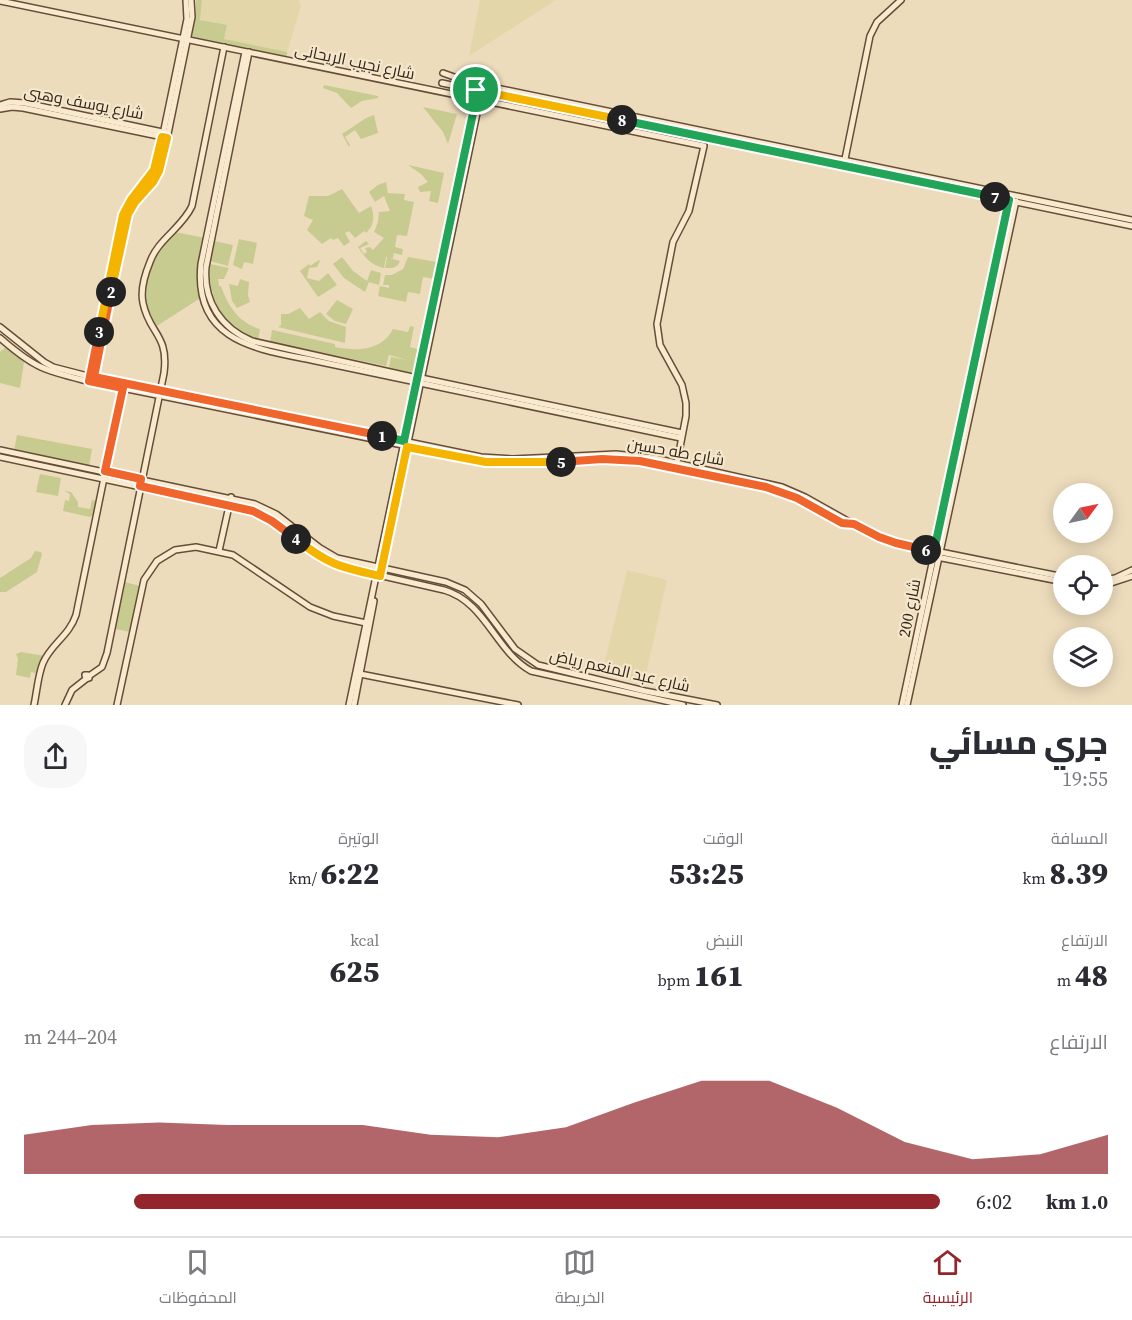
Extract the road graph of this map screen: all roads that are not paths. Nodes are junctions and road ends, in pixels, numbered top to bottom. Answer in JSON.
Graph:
{"nodes":[{"id":1,"x":186,"y":0,"type":"edge"},
{"id":2,"x":191,"y":0,"type":"edge"},
{"id":3,"x":901,"y":0,"type":"edge"},
{"id":4,"x":0,"y":1,"type":"edge"},
{"id":5,"x":185,"y":38,"type":"junction"},
{"id":6,"x":224,"y":47,"type":"junction"},
{"id":7,"x":247,"y":52,"type":"junction"},
{"id":8,"x":443,"y":73,"type":"dead end"},
{"id":9,"x":442,"y":83,"type":"dead end"},
{"id":10,"x":476,"y":87,"type":"junction"},
{"id":11,"x":484,"y":88,"type":"junction"},
{"id":12,"x":478,"y":100,"type":"junction"},
{"id":13,"x":0,"y":105,"type":"edge"},
{"id":14,"x":0,"y":109,"type":"edge"},
{"id":15,"x":165,"y":135,"type":"junction"},
{"id":16,"x":845,"y":159,"type":"junction"},
{"id":17,"x":1009,"y":200,"type":"junction"},
{"id":18,"x":1016,"y":201,"type":"junction"},
{"id":19,"x":1132,"y":220,"type":"edge"},
{"id":20,"x":1132,"y":226,"type":"edge"},
{"id":21,"x":0,"y":327,"type":"edge"},
{"id":22,"x":9,"y":334,"type":"junction"},
{"id":23,"x":2,"y":340,"type":"edge"},
{"id":24,"x":91,"y":379,"type":"junction"},
{"id":25,"x":419,"y":380,"type":"junction"},
{"id":26,"x":123,"y":386,"type":"junction"},
{"id":27,"x":160,"y":393,"type":"junction"},
{"id":28,"x":682,"y":435,"type":"junction"},
{"id":29,"x":406,"y":444,"type":"junction"},
{"id":30,"x":0,"y":450,"type":"edge"},
{"id":31,"x":0,"y":457,"type":"edge"},
{"id":32,"x":32,"y":460,"type":"junction"},
{"id":33,"x":676,"y":466,"type":"junction"},
{"id":34,"x":105,"y":471,"type":"junction"},
{"id":35,"x":104,"y":479,"type":"junction"},
{"id":36,"x":141,"y":479,"type":"junction"},
{"id":37,"x":140,"y":486,"type":"junction"},
{"id":38,"x":231,"y":497,"type":"junction"},
{"id":39,"x":229,"y":505,"type":"junction"},
{"id":40,"x":854,"y":524,"type":"junction"},
{"id":41,"x":219,"y":551,"type":"junction"},
{"id":42,"x":936,"y":554,"type":"junction"},
{"id":43,"x":380,"y":568,"type":"junction"},
{"id":44,"x":1132,"y":570,"type":"edge"},
{"id":45,"x":378,"y":575,"type":"junction"},
{"id":46,"x":1053,"y":576,"type":"edge"},
{"id":47,"x":1132,"y":576,"type":"edge"},
{"id":48,"x":1113,"y":578,"type":"edge"},
{"id":49,"x":1113,"y":582,"type":"edge"},
{"id":50,"x":366,"y":623,"type":"junction"},
{"id":51,"x":360,"y":674,"type":"junction"},
{"id":52,"x":644,"y":694,"type":"junction"},
{"id":53,"x":34,"y":705,"type":"edge"},
{"id":54,"x":65,"y":705,"type":"edge"},
{"id":55,"x":117,"y":705,"type":"edge"},
{"id":56,"x":352,"y":705,"type":"edge"},
{"id":57,"x":518,"y":705,"type":"edge"},
{"id":58,"x":683,"y":705,"type":"edge"},
{"id":59,"x":717,"y":705,"type":"edge"},
{"id":60,"x":905,"y":705,"type":"edge"}],
"edges":[{"from":1,"to":5,"type":"street","name":"شارع يوسف وهبى"},
{"from":2,"to":5,"type":"street","name":"شارع يوسف وهبى"},
{"from":3,"to":16,"type":"street"},
{"from":4,"to":5,"type":"street","name":"شارع نجيب الريحانى"},
{"from":5,"to":6,"type":"street","name":"شارع نجيب الريحانى"},
{"from":5,"to":15,"type":"street","name":"شارع يوسف وهبى"},
{"from":6,"to":7,"type":"street","name":"شارع نجيب الريحانى"},
{"from":6,"to":27,"type":"street"},
{"from":7,"to":12,"type":"street","name":"شارع نجيب الريحانى"},
{"from":7,"to":25,"type":"street"},
{"from":8,"to":10,"type":"street"},
{"from":9,"to":10,"type":"street"},
{"from":10,"to":11,"type":"street"},
{"from":10,"to":12,"type":"street"},
{"from":11,"to":12,"type":"street"},
{"from":11,"to":16,"type":"street"},
{"from":11,"to":17,"type":"street"},
{"from":12,"to":25,"type":"street"},
{"from":12,"to":28,"type":"street","name":"شارع نجيب الريحانى"},
{"from":13,"to":15,"type":"street","name":"شارع يوسف وهبى"},
{"from":14,"to":15,"type":"street","name":"شارع يوسف وهبى"},
{"from":15,"to":24,"type":"street","name":"شارع يوسف وهبى"},
{"from":16,"to":19,"type":"street"},
{"from":17,"to":18,"type":"street"},
{"from":17,"to":42,"type":"street","name":"شارع 200"},
{"from":18,"to":20,"type":"street"},
{"from":18,"to":42,"type":"street","name":"شارع 200"},
{"from":21,"to":22,"type":"street","name":"شارع طه حسين"},
{"from":22,"to":23,"type":"street"},
{"from":22,"to":24,"type":"street","name":"شارع طه حسين"},
{"from":23,"to":24,"type":"street","name":"شارع طه حسين"},
{"from":24,"to":26,"type":"street","name":"شارع طه حسين"},
{"from":25,"to":28,"type":"street"},
{"from":25,"to":29,"type":"street"},
{"from":26,"to":27,"type":"street","name":"شارع طه حسين"},
{"from":26,"to":34,"type":"street"},
{"from":27,"to":29,"type":"street","name":"شارع طه حسين"},
{"from":27,"to":36,"type":"street"},
{"from":28,"to":33,"type":"street"},
{"from":29,"to":33,"type":"street","name":"شارع طه حسين"},
{"from":29,"to":43,"type":"street"},
{"from":30,"to":32,"type":"street","name":"شارع عبد المنعم رياض"},
{"from":31,"to":32,"type":"street","name":"شارع عبد المنعم رياض"},
{"from":32,"to":34,"type":"street","name":"شارع عبد المنعم رياض"},
{"from":32,"to":35,"type":"street","name":"شارع عبد المنعم رياض"},
{"from":33,"to":40,"type":"street","name":"شارع طه حسين"},
{"from":33,"to":40,"type":"street","name":"شارع طه حسين"},
{"from":34,"to":35,"type":"street"},
{"from":34,"to":36,"type":"street","name":"شارع عبد المنعم رياض"},
{"from":35,"to":37,"type":"street","name":"شارع عبد المنعم رياض"},
{"from":35,"to":53,"type":"street"},
{"from":36,"to":37,"type":"street"},
{"from":36,"to":38,"type":"street","name":"شارع عبد المنعم رياض"},
{"from":37,"to":39,"type":"street","name":"شارع عبد المنعم رياض"},
{"from":37,"to":54,"type":"street"},
{"from":38,"to":39,"type":"street"},
{"from":38,"to":43,"type":"street","name":"شارع عبد المنعم رياض"},
{"from":39,"to":41,"type":"street"},
{"from":39,"to":45,"type":"street","name":"شارع عبد المنعم رياض"},
{"from":40,"to":42,"type":"street","name":"شارع طه حسين"},
{"from":41,"to":50,"type":"street"},
{"from":41,"to":55,"type":"street"},
{"from":42,"to":46,"type":"street","name":"شارع طه حسين"},
{"from":42,"to":60,"type":"street","name":"شارع 200"},
{"from":43,"to":45,"type":"street"},
{"from":43,"to":52,"type":"street","name":"شارع عبد المنعم رياض"},
{"from":44,"to":48,"type":"street"},
{"from":45,"to":50,"type":"street"},
{"from":45,"to":51,"type":"street"},
{"from":45,"to":52,"type":"street","name":"شارع عبد المنعم رياض"},
{"from":47,"to":49,"type":"street"},
{"from":50,"to":56,"type":"street"},
{"from":51,"to":56,"type":"street"},
{"from":51,"to":57,"type":"street"},
{"from":52,"to":58,"type":"street","name":"شارع عبد المنعم رياض"},
{"from":52,"to":59,"type":"street","name":"شارع عبد المنعم رياض"}]}
